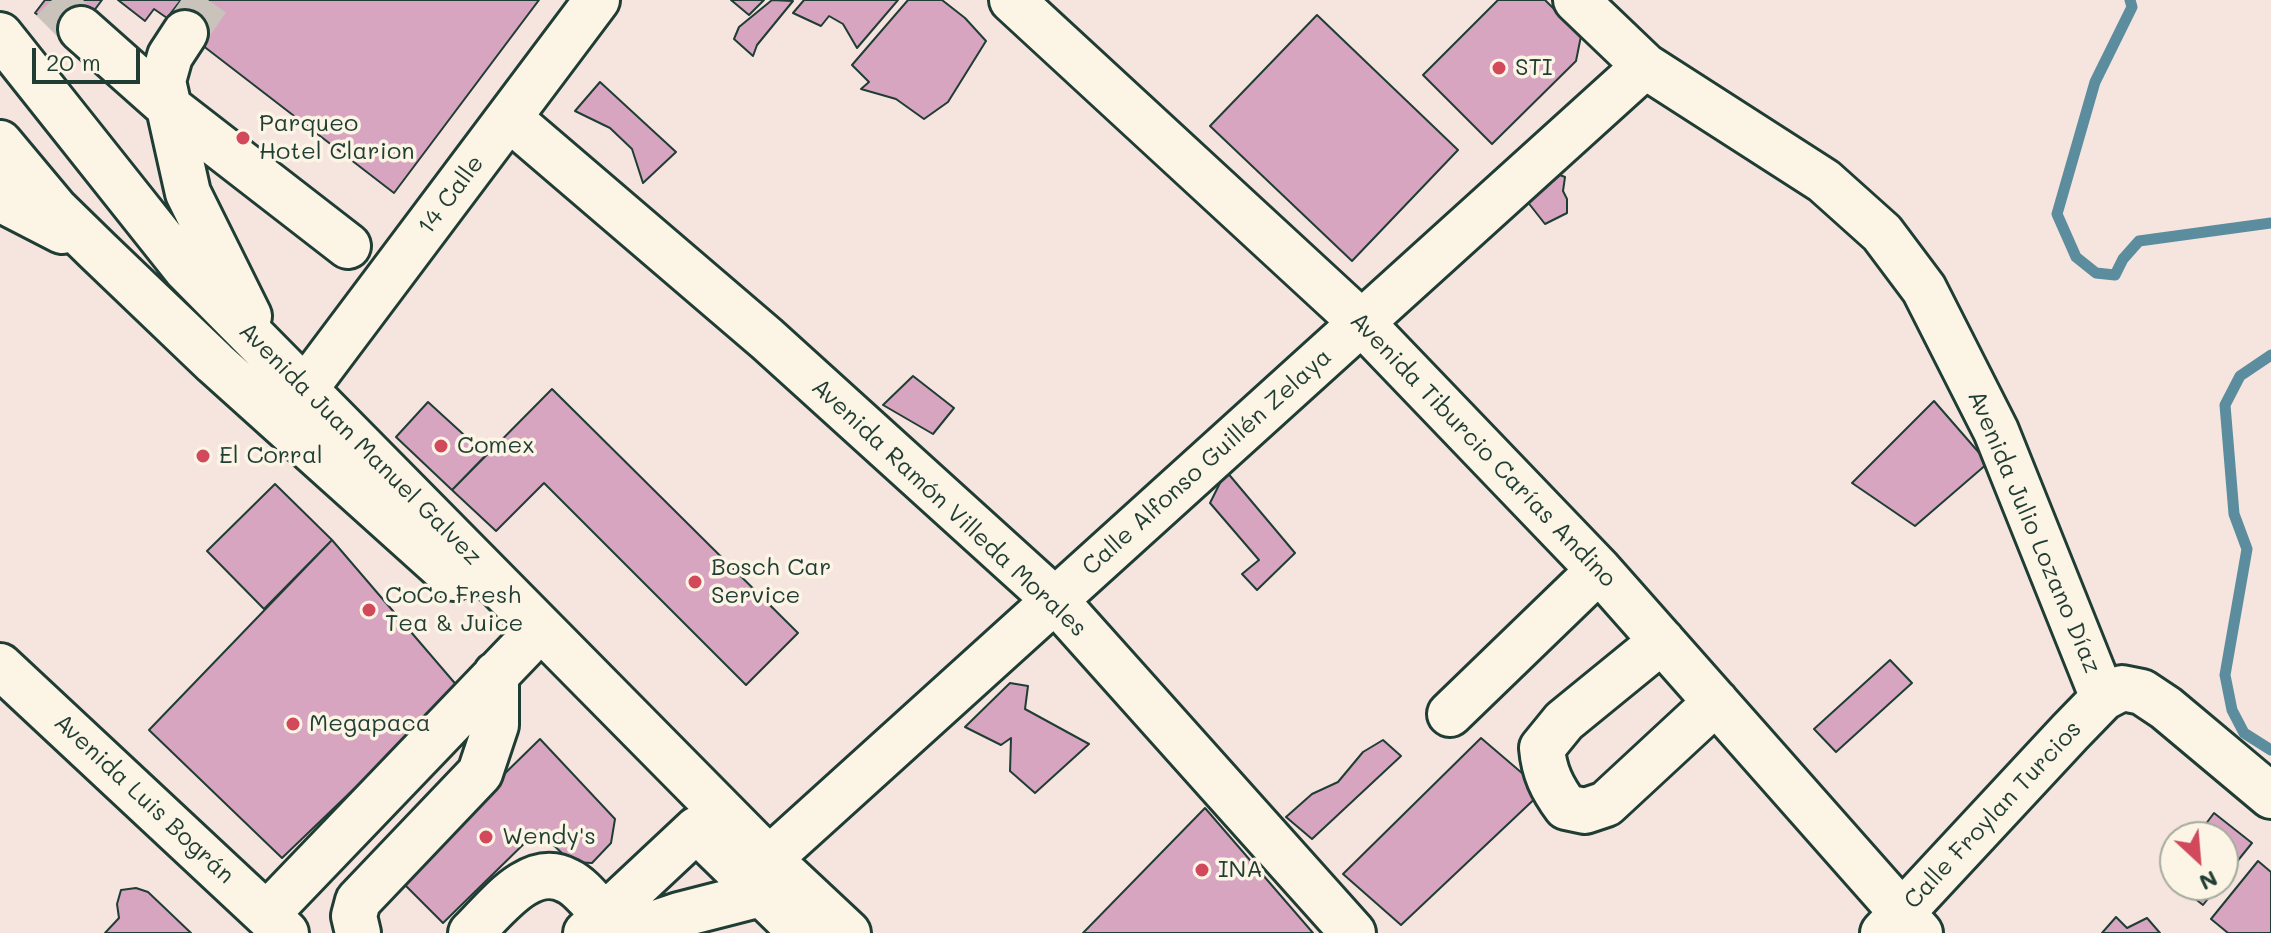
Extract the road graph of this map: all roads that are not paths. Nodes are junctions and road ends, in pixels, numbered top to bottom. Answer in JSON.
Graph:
{"nodes":[{"id":1,"x":597,"y":0,"type":"edge"},
{"id":2,"x":1012,"y":0,"type":"edge"},
{"id":3,"x":1576,"y":0,"type":"edge"},
{"id":4,"x":81,"y":29,"type":"tunnel mouth"},
{"id":5,"x":185,"y":33,"type":"tunnel mouth"},
{"id":6,"x":0,"y":35,"type":"edge"},
{"id":7,"x":1645,"y":66,"type":"junction"},
{"id":8,"x":0,"y":84,"type":"edge"},
{"id":9,"x":170,"y":108,"type":"junction"},
{"id":10,"x":509,"y":118,"type":"junction"},
{"id":11,"x":0,"y":143,"type":"edge"},
{"id":12,"x":0,"y":199,"type":"edge"},
{"id":13,"x":348,"y":246,"type":"dead end"},
{"id":14,"x":98,"y":251,"type":"junction"},
{"id":15,"x":156,"y":274,"type":"junction"},
{"id":16,"x":1361,"y":322,"type":"junction"},
{"id":17,"x":257,"y":341,"type":"junction"},
{"id":18,"x":215,"y":363,"type":"junction"},
{"id":19,"x":305,"y":389,"type":"junction"},
{"id":20,"x":1599,"y":570,"type":"junction"},
{"id":21,"x":1055,"y":600,"type":"junction"},
{"id":22,"x":1662,"y":641,"type":"junction"},
{"id":23,"x":510,"y":660,"type":"junction"},
{"id":24,"x":0,"y":666,"type":"edge"},
{"id":25,"x":2103,"y":698,"type":"junction"},
{"id":26,"x":1716,"y":702,"type":"junction"},
{"id":27,"x":1450,"y":714,"type":"dead end"},
{"id":28,"x":2271,"y":796,"type":"edge"},
{"id":29,"x":697,"y":829,"type":"junction"},
{"id":30,"x":765,"y":877,"type":"junction"},
{"id":31,"x":277,"y":924,"type":"edge"},
{"id":32,"x":1902,"y":926,"type":"edge"},
{"id":33,"x":605,"y":927,"type":"edge"},
{"id":34,"x":358,"y":933,"type":"edge"},
{"id":35,"x":471,"y":933,"type":"edge"},
{"id":36,"x":802,"y":933,"type":"edge"},
{"id":37,"x":848,"y":933,"type":"edge"},
{"id":38,"x":1353,"y":933,"type":"edge"}],
"edges":[{"from":1,"to":10,"type":"street","name":"14 Calle"},
{"from":2,"to":16,"type":"street","name":"Avenida Tiburcio Carías Andino"},
{"from":3,"to":7,"type":"street","name":"Avenida Julio Lozano Díaz"},
{"from":4,"to":9,"type":"street"},
{"from":5,"to":9,"type":"street"},
{"from":6,"to":17,"type":"street","name":"Avenida Juan Manuel Galvez"},
{"from":7,"to":16,"type":"street","name":"Calle Alfonso Guillén Zelaya"},
{"from":7,"to":25,"type":"street","name":"Avenida Julio Lozano Díaz"},
{"from":8,"to":15,"type":"street"},
{"from":9,"to":13,"type":"street"},
{"from":9,"to":17,"type":"street"},
{"from":10,"to":19,"type":"street","name":"14 Calle"},
{"from":10,"to":21,"type":"street","name":"Avenida Ramón Villeda Morales"},
{"from":11,"to":14,"type":"street","name":"Avenida Juan Manuel Galvez"},
{"from":12,"to":14,"type":"street"},
{"from":14,"to":18,"type":"street","name":"Avenida Juan Manuel Galvez"},
{"from":15,"to":17,"type":"street"},
{"from":15,"to":18,"type":"street"},
{"from":16,"to":20,"type":"street","name":"Avenida Tiburcio Carías Andino"},
{"from":16,"to":21,"type":"street","name":"Calle Alfonso Guillén Zelaya"},
{"from":17,"to":19,"type":"street","name":"Avenida Juan Manuel Galvez"},
{"from":18,"to":23,"type":"street","name":"Avenida Juan Manuel Galvez"},
{"from":19,"to":30,"type":"street","name":"Avenida Juan Manuel Galvez"},
{"from":20,"to":22,"type":"street","name":"Avenida Tiburcio Carías Andino"},
{"from":20,"to":27,"type":"street"},
{"from":21,"to":30,"type":"street","name":"Calle Alfonso Guillén Zelaya"},
{"from":21,"to":38,"type":"street","name":"Avenida Ramón Villeda Morales"},
{"from":22,"to":26,"type":"street","name":"Avenida Tiburcio Carías Andino"},
{"from":22,"to":26,"type":"street"},
{"from":23,"to":29,"type":"street","name":"Avenida Juan Manuel Galvez"},
{"from":23,"to":31,"type":"street"},
{"from":23,"to":34,"type":"street"},
{"from":24,"to":31,"type":"street","name":"Avenida Luis Bográn"},
{"from":25,"to":28,"type":"street","name":"Avenida Julio Lozano Díaz"},
{"from":25,"to":32,"type":"street","name":"Calle Froylan Turcios"},
{"from":26,"to":32,"type":"street","name":"Avenida Tiburcio Carías Andino"},
{"from":29,"to":30,"type":"street","name":"Avenida Juan Manuel Galvez"},
{"from":29,"to":33,"type":"street"},
{"from":30,"to":33,"type":"street","name":"Calle Alfonso Guillén Zelaya"},
{"from":30,"to":36,"type":"street","name":"Avenida Juan Manuel Galvez"},
{"from":30,"to":37,"type":"street","name":"Avenida Juan Manuel Galvez"},
{"from":33,"to":35,"type":"street"}]}
